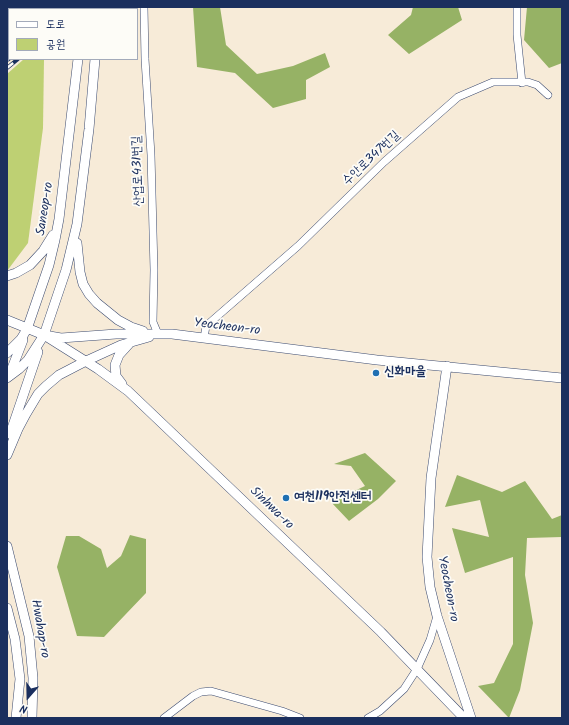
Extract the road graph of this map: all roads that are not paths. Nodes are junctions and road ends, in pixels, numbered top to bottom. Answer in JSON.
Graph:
{"nodes":[{"id":1,"x":144,"y":7,"type":"edge"},
{"id":2,"x":517,"y":7,"type":"edge"},
{"id":3,"x":78,"y":60,"type":"edge"},
{"id":4,"x":95,"y":60,"type":"edge"},
{"id":5,"x":101,"y":60,"type":"edge"},
{"id":6,"x":522,"y":83,"type":"junction"},
{"id":7,"x":548,"y":96,"type":"dead end"},
{"id":8,"x":89,"y":129,"type":"junction"},
{"id":9,"x":59,"y":219,"type":"junction"},
{"id":10,"x":77,"y":224,"type":"junction"},
{"id":11,"x":7,"y":276,"type":"edge"},
{"id":12,"x":7,"y":320,"type":"edge"},
{"id":13,"x":27,"y":329,"type":"junction"},
{"id":14,"x":158,"y":334,"type":"junction"},
{"id":15,"x":172,"y":334,"type":"junction"},
{"id":16,"x":44,"y":335,"type":"junction"},
{"id":17,"x":204,"y":338,"type":"junction"},
{"id":18,"x":136,"y":340,"type":"junction"},
{"id":19,"x":7,"y":353,"type":"edge"},
{"id":20,"x":86,"y":361,"type":"junction"},
{"id":21,"x":447,"y":366,"type":"junction"},
{"id":22,"x":562,"y":378,"type":"edge"},
{"id":23,"x":8,"y":379,"type":"edge"},
{"id":24,"x":128,"y":391,"type":"junction"},
{"id":25,"x":7,"y":446,"type":"edge"},
{"id":26,"x":7,"y":455,"type":"edge"},
{"id":27,"x":7,"y":546,"type":"edge"},
{"id":28,"x":7,"y":608,"type":"edge"},
{"id":29,"x":437,"y":616,"type":"junction"},
{"id":30,"x":417,"y":669,"type":"junction"},
{"id":31,"x":16,"y":718,"type":"edge"},
{"id":32,"x":32,"y":718,"type":"edge"},
{"id":33,"x":164,"y":718,"type":"edge"},
{"id":34,"x":300,"y":718,"type":"edge"},
{"id":35,"x":368,"y":718,"type":"edge"},
{"id":36,"x":464,"y":718,"type":"edge"},
{"id":37,"x":471,"y":718,"type":"edge"}],
"edges":[{"from":1,"to":14,"type":"street","name":"산업로431번길"},
{"from":2,"to":6,"type":"street"},
{"from":3,"to":9,"type":"main road","name":"Saneop-ro"},
{"from":4,"to":8,"type":"main road"},
{"from":5,"to":8,"type":"main road"},
{"from":6,"to":7,"type":"street","name":"수안로347번길"},
{"from":6,"to":17,"type":"street","name":"수안로347번길"},
{"from":8,"to":10,"type":"main road"},
{"from":9,"to":11,"type":"main road"},
{"from":9,"to":13,"type":"main road","name":"Saneop-ro"},
{"from":10,"to":14,"type":"main road"},
{"from":10,"to":16,"type":"main road"},
{"from":12,"to":13,"type":"main road","name":"Yeocheon-ro"},
{"from":13,"to":16,"type":"main road","name":"Yeocheon-ro"},
{"from":13,"to":19,"type":"main road","name":"Saneop-ro"},
{"from":13,"to":23,"type":"main road"},
{"from":14,"to":15,"type":"main road","name":"Yeocheon-ro"},
{"from":14,"to":16,"type":"main road","name":"Yeocheon-ro"},
{"from":15,"to":17,"type":"main road","name":"Yeocheon-ro"},
{"from":15,"to":18,"type":"main road"},
{"from":16,"to":20,"type":"main road","name":"Sinhwa-ro"},
{"from":16,"to":23,"type":"main road"},
{"from":16,"to":25,"type":"main road"},
{"from":17,"to":21,"type":"main road","name":"Yeocheon-ro"},
{"from":18,"to":20,"type":"main road"},
{"from":18,"to":24,"type":"main road"},
{"from":20,"to":24,"type":"main road","name":"Sinhwa-ro"},
{"from":20,"to":26,"type":"main road"},
{"from":21,"to":22,"type":"main road","name":"Yeocheon-ro"},
{"from":21,"to":29,"type":"main road","name":"Yeocheon-ro"},
{"from":24,"to":30,"type":"main road","name":"Sinhwa-ro"},
{"from":27,"to":32,"type":"main road","name":"Hwahap-ro"},
{"from":28,"to":31,"type":"main road","name":"Hwahap-ro"},
{"from":29,"to":30,"type":"street"},
{"from":29,"to":37,"type":"main road","name":"Yeocheon-ro"},
{"from":30,"to":35,"type":"street"},
{"from":30,"to":36,"type":"main road","name":"Sinhwa-ro"},
{"from":33,"to":34,"type":"street"}]}
